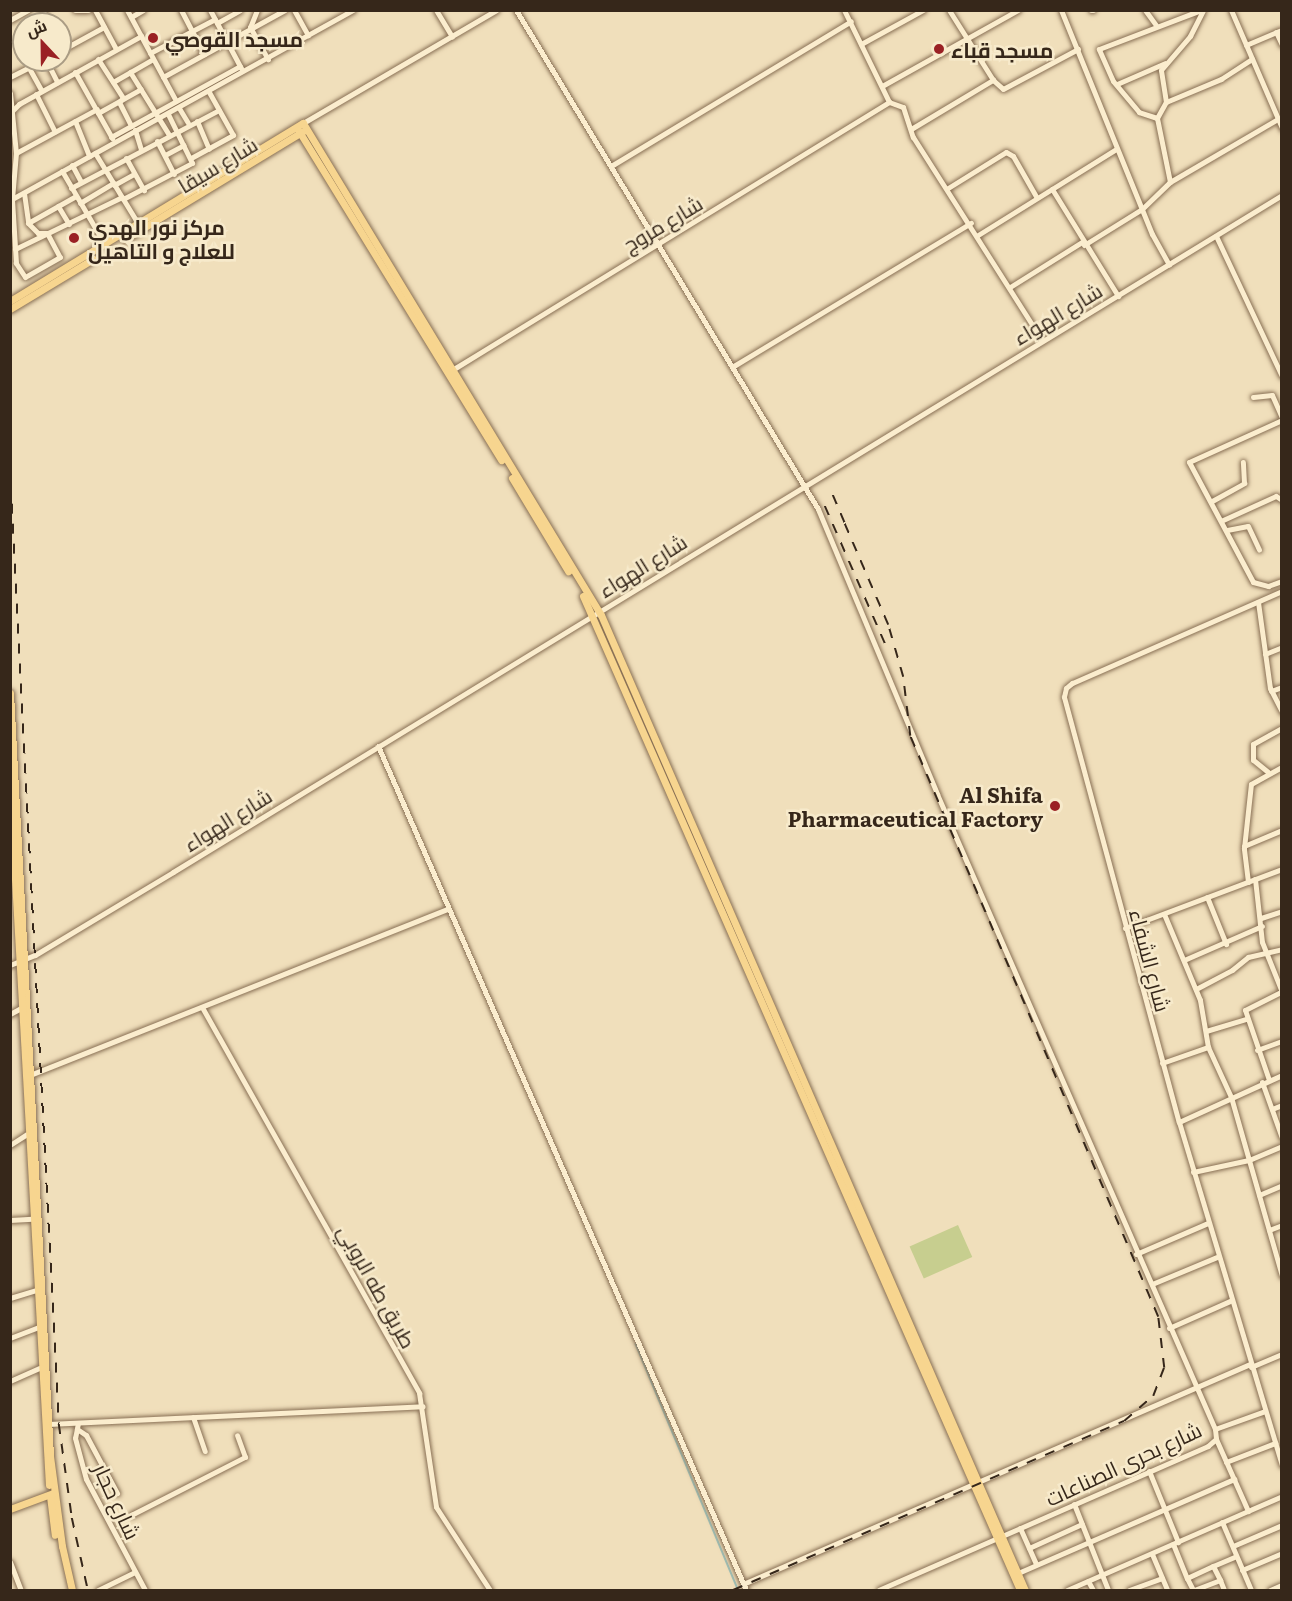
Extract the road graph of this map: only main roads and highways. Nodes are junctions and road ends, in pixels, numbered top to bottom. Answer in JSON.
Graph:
{"nodes":[{"id":1,"x":302,"y":128,"type":"junction"},
{"id":2,"x":10,"y":301,"type":"edge"},
{"id":3,"x":10,"y":309,"type":"edge"},
{"id":4,"x":510,"y":471,"type":"junction"},
{"id":5,"x":10,"y":693,"type":"edge"},
{"id":6,"x":12,"y":764,"type":"edge"},
{"id":7,"x":10,"y":790,"type":"edge"},
{"id":8,"x":11,"y":819,"type":"edge"},
{"id":9,"x":15,"y":885,"type":"edge"},
{"id":10,"x":21,"y":960,"type":"junction"},
{"id":11,"x":32,"y":1171,"type":"junction"},
{"id":12,"x":51,"y":1491,"type":"junction"},
{"id":13,"x":10,"y":1507,"type":"edge"},
{"id":14,"x":999,"y":1538,"type":"junction"},
{"id":15,"x":71,"y":1590,"type":"edge"},
{"id":16,"x":1020,"y":1590,"type":"edge"},
{"id":17,"x":1025,"y":1590,"type":"edge"}],
"edges":[{"from":1,"to":2,"type":"main road","name":"شارع سيقا"},
{"from":1,"to":3,"type":"main road","name":"شارع سيقا"},
{"from":1,"to":4,"type":"main road"},
{"from":1,"to":4,"type":"main road"},
{"from":4,"to":14,"type":"main road"},
{"from":5,"to":6,"type":"main road"},
{"from":6,"to":9,"type":"main road"},
{"from":7,"to":8,"type":"main road"},
{"from":8,"to":9,"type":"main road"},
{"from":9,"to":10,"type":"main road"},
{"from":10,"to":11,"type":"main road"},
{"from":10,"to":11,"type":"main road"},
{"from":11,"to":12,"type":"main road"},
{"from":11,"to":12,"type":"main road"},
{"from":12,"to":13,"type":"main road"},
{"from":12,"to":15,"type":"main road"},
{"from":14,"to":16,"type":"main road"},
{"from":14,"to":17,"type":"main road"}]}
